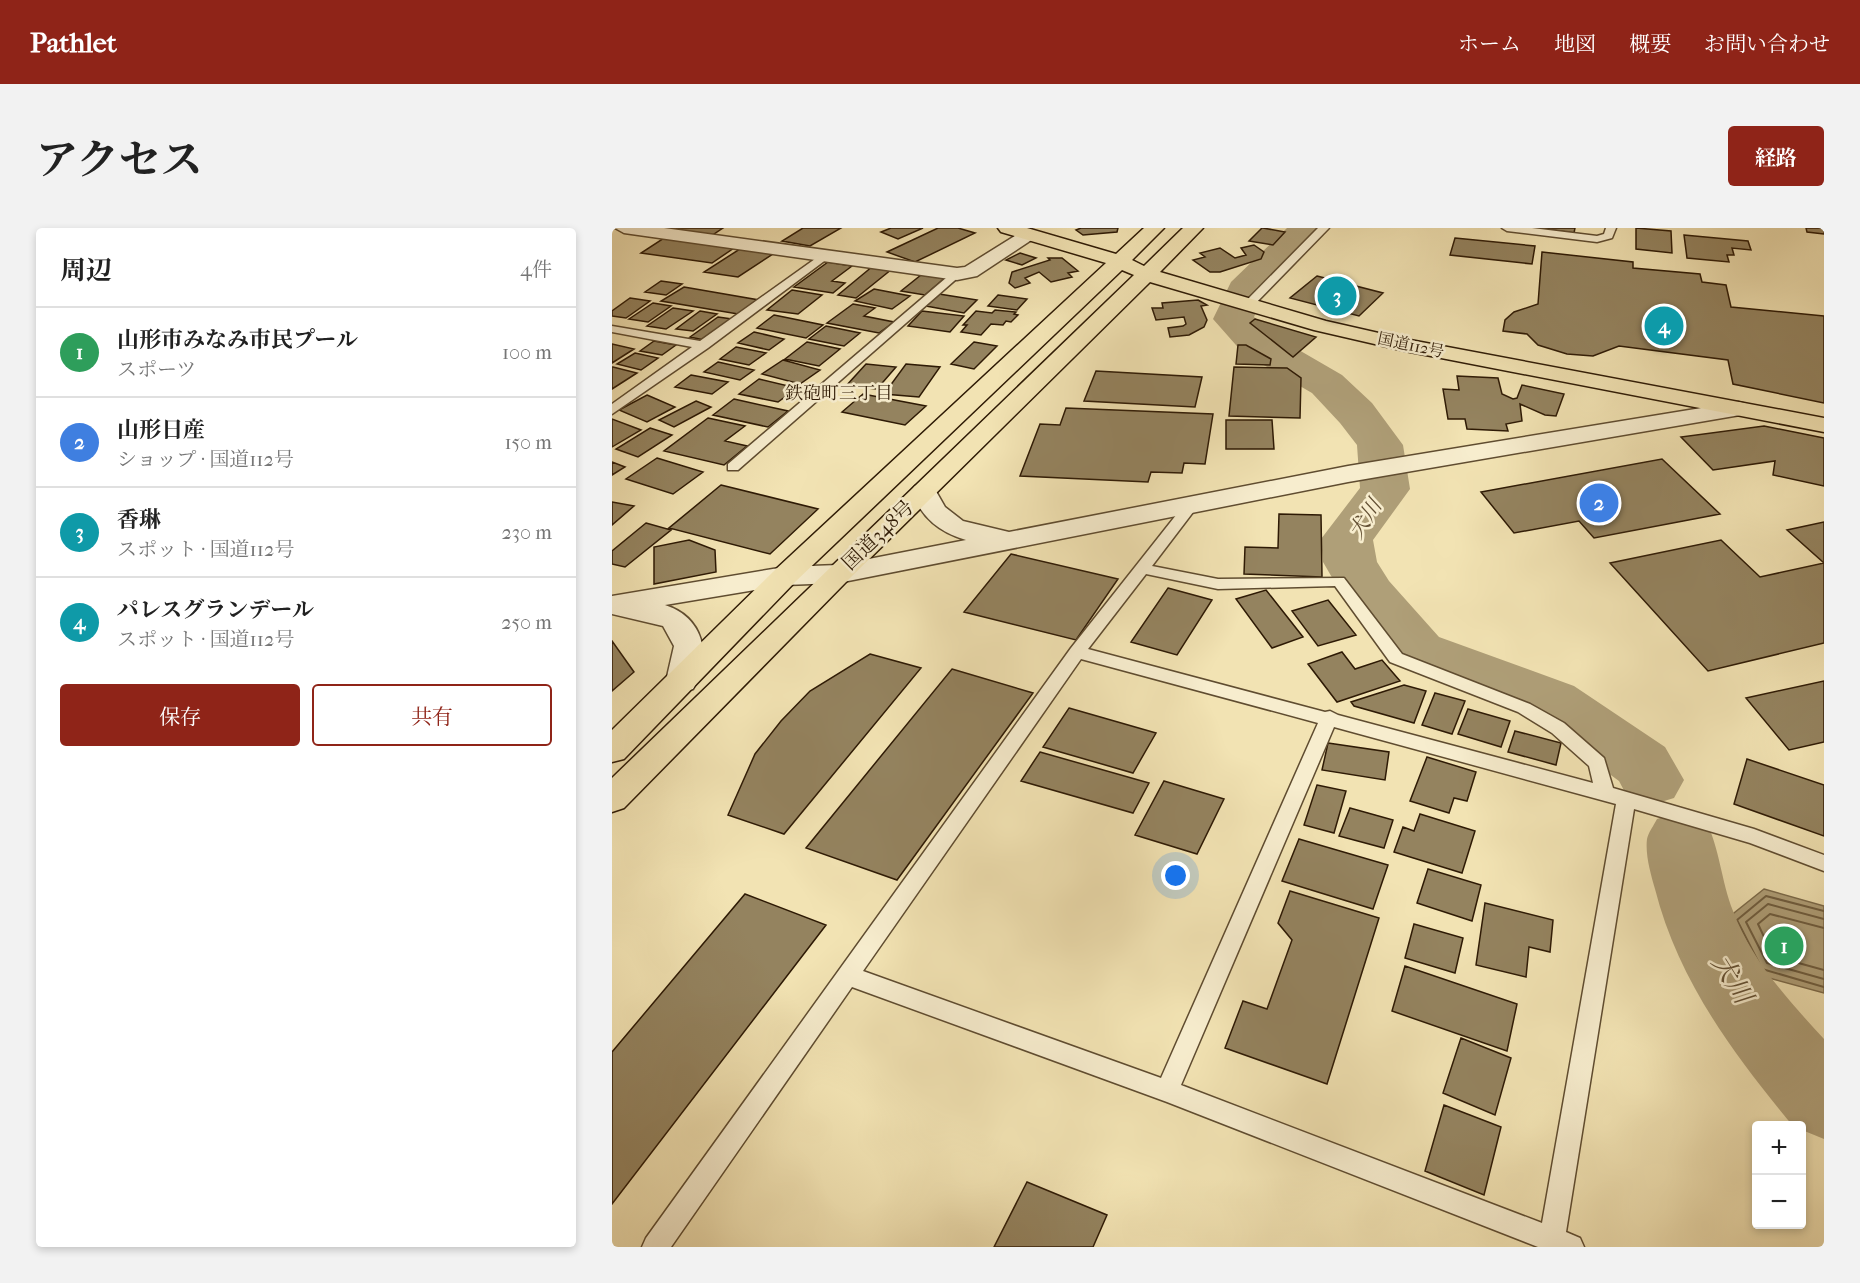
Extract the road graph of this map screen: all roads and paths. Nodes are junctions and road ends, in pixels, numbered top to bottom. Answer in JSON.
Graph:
{"nodes":[{"id":1,"x":624,"y":228,"type":"edge"},
{"id":2,"x":1007,"y":228,"type":"edge"},
{"id":3,"x":1155,"y":228,"type":"edge"},
{"id":4,"x":1194,"y":228,"type":"edge"},
{"id":5,"x":1324,"y":228,"type":"edge"},
{"id":6,"x":1507,"y":228,"type":"edge"},
{"id":7,"x":1611,"y":228,"type":"edge"},
{"id":8,"x":648,"y":229,"type":"edge"},
{"id":9,"x":1030,"y":235,"type":"junction"},
{"id":10,"x":826,"y":256,"type":"junction"},
{"id":11,"x":1120,"y":261,"type":"junction"},
{"id":12,"x":957,"y":274,"type":"junction"},
{"id":13,"x":1148,"y":275,"type":"junction"},
{"id":14,"x":1248,"y":305,"type":"junction"},
{"id":15,"x":612,"y":329,"type":"edge"},
{"id":16,"x":704,"y":345,"type":"junction"},
{"id":17,"x":1738,"y":409,"type":"junction"},
{"id":18,"x":612,"y":410,"type":"edge"},
{"id":19,"x":1824,"y":425,"type":"edge"},
{"id":20,"x":733,"y":467,"type":"dead end"},
{"id":21,"x":924,"y":491,"type":"junction"},
{"id":22,"x":1193,"y":503,"type":"junction"},
{"id":23,"x":1018,"y":540,"type":"junction"},
{"id":24,"x":1140,"y":568,"type":"junction"},
{"id":25,"x":838,"y":574,"type":"junction"},
{"id":26,"x":784,"y":576,"type":"junction"},
{"id":27,"x":612,"y":607,"type":"edge"},
{"id":28,"x":1077,"y":652,"type":"junction"},
{"id":29,"x":682,"y":681,"type":"junction"},
{"id":30,"x":1330,"y":717,"type":"junction"},
{"id":31,"x":612,"y":750,"type":"edge"},
{"id":32,"x":1616,"y":796,"type":"junction"},
{"id":33,"x":612,"y":799,"type":"edge"},
{"id":34,"x":1824,"y":863,"type":"edge"},
{"id":35,"x":846,"y":975,"type":"junction"},
{"id":36,"x":1167,"y":1091,"type":"junction"},
{"id":37,"x":1558,"y":1245,"type":"edge"},
{"id":38,"x":655,"y":1247,"type":"edge"}],
"edges":[{"from":1,"to":8,"type":"street"},
{"from":2,"to":9,"type":"highway","name":"国道112号"},
{"from":3,"to":11,"type":"highway","name":"国道348号"},
{"from":4,"to":13,"type":"highway","name":"国道348号"},
{"from":5,"to":14,"type":"lane"},
{"from":6,"to":7,"type":"lane"},
{"from":8,"to":10,"type":"street"},
{"from":9,"to":11,"type":"highway","name":"国道112号"},
{"from":9,"to":12,"type":"street"},
{"from":10,"to":12,"type":"street"},
{"from":10,"to":16,"type":"lane"},
{"from":11,"to":13,"type":"highway","name":"国道112号"},
{"from":11,"to":26,"type":"highway","name":"国道348号"},
{"from":12,"to":20,"type":"lane"},
{"from":13,"to":14,"type":"highway","name":"国道112号"},
{"from":13,"to":21,"type":"highway","name":"国道348号"},
{"from":14,"to":17,"type":"highway","name":"国道112号"},
{"from":15,"to":16,"type":"lane"},
{"from":16,"to":18,"type":"lane"},
{"from":17,"to":19,"type":"highway","name":"国道112号"},
{"from":17,"to":22,"type":"street"},
{"from":21,"to":23,"type":"street"},
{"from":21,"to":25,"type":"highway","name":"国道348号"},
{"from":22,"to":23,"type":"street"},
{"from":22,"to":24,"type":"lane"},
{"from":23,"to":25,"type":"street"},
{"from":24,"to":28,"type":"lane"},
{"from":24,"to":32,"type":"lane"},
{"from":25,"to":26,"type":"street"},
{"from":25,"to":33,"type":"highway","name":"国道348号"},
{"from":26,"to":27,"type":"street"},
{"from":26,"to":29,"type":"highway","name":"国道348号"},
{"from":27,"to":29,"type":"street"},
{"from":28,"to":30,"type":"lane"},
{"from":28,"to":35,"type":"lane"},
{"from":29,"to":31,"type":"highway","name":"国道348号"},
{"from":30,"to":32,"type":"lane"},
{"from":30,"to":36,"type":"lane"},
{"from":32,"to":34,"type":"lane"},
{"from":32,"to":37,"type":"lane"},
{"from":35,"to":36,"type":"lane"},
{"from":35,"to":38,"type":"lane"},
{"from":36,"to":37,"type":"lane"}]}
